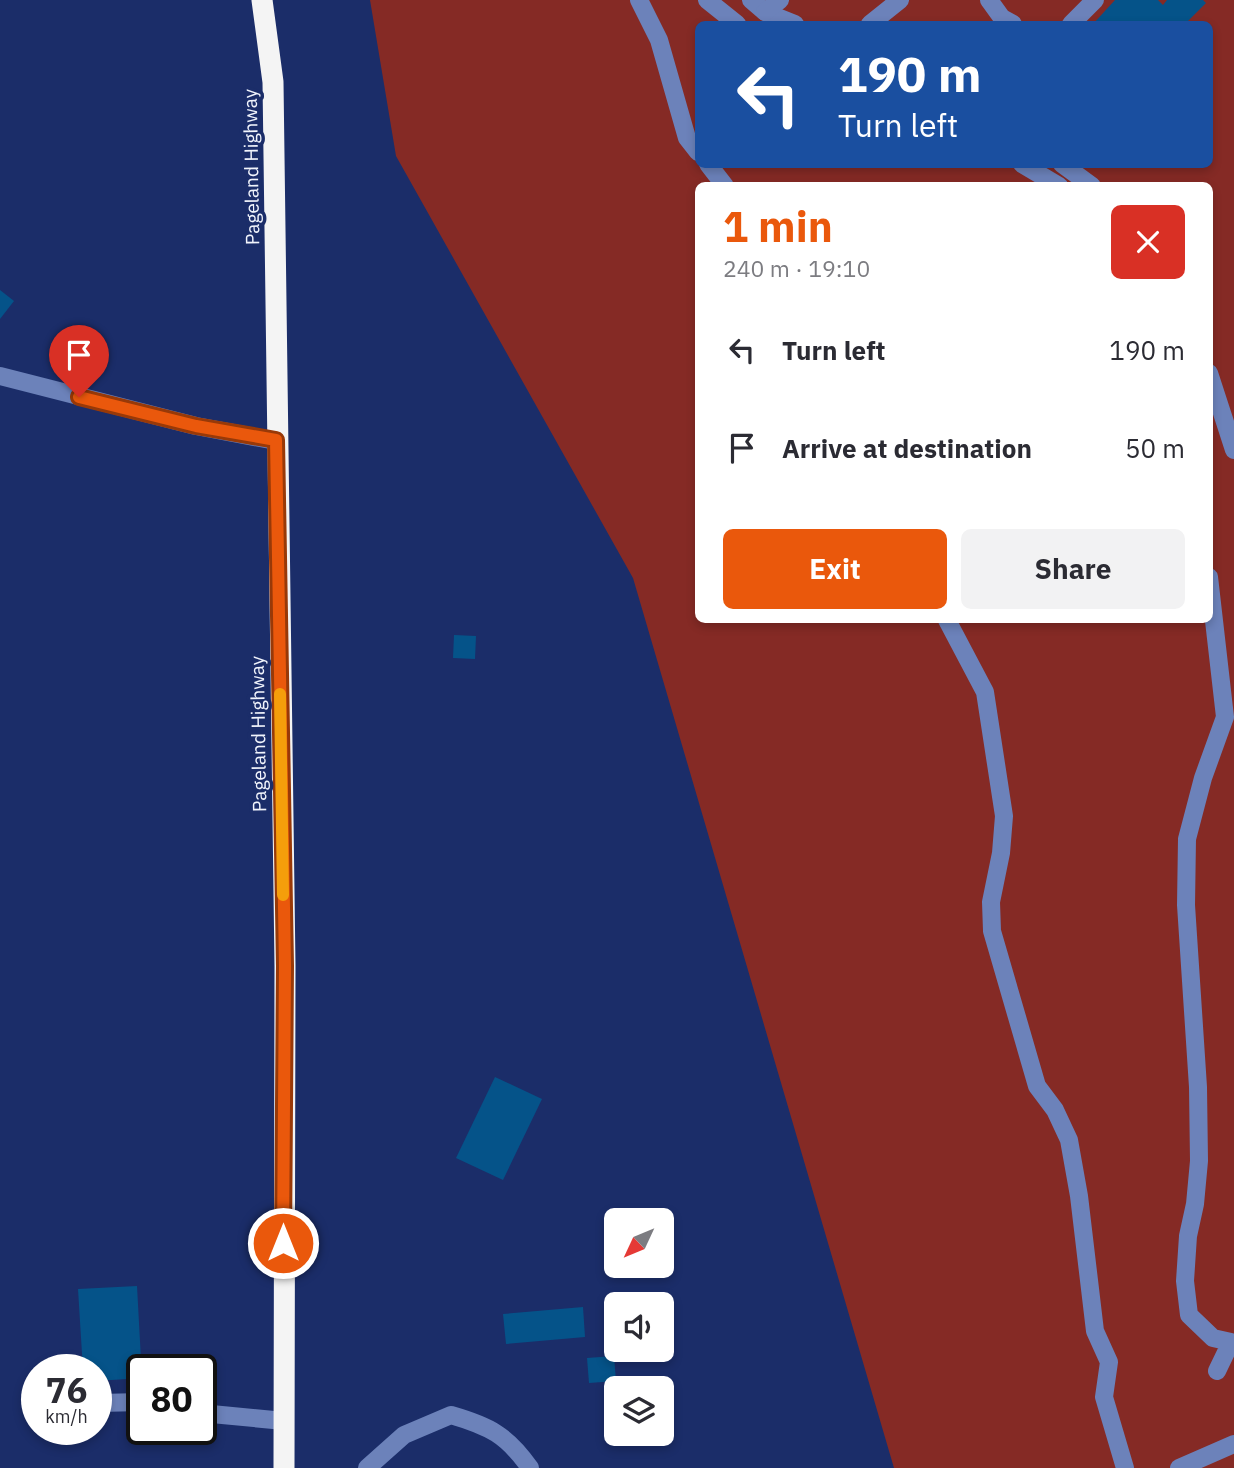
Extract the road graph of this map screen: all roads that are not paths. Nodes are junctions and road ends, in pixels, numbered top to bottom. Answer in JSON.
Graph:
{"nodes":[{"id":1,"x":262,"y":0,"type":"edge"},
{"id":2,"x":639,"y":0,"type":"edge"},
{"id":3,"x":707,"y":0,"type":"edge"},
{"id":4,"x":751,"y":0,"type":"edge"},
{"id":5,"x":780,"y":0,"type":"edge"},
{"id":6,"x":900,"y":0,"type":"edge"},
{"id":7,"x":989,"y":0,"type":"edge"},
{"id":8,"x":1095,"y":0,"type":"edge"},
{"id":9,"x":765,"y":12,"type":"junction"},
{"id":10,"x":733,"y":21,"type":"edge"},
{"id":11,"x":787,"y":21,"type":"edge"},
{"id":12,"x":874,"y":21,"type":"edge"},
{"id":13,"x":1008,"y":21,"type":"edge"},
{"id":14,"x":1074,"y":21,"type":"edge"},
{"id":15,"x":695,"y":148,"type":"edge"},
{"id":16,"x":711,"y":168,"type":"edge"},
{"id":17,"x":1029,"y":168,"type":"edge"},
{"id":18,"x":1067,"y":168,"type":"edge"},
{"id":19,"x":722,"y":182,"type":"edge"},
{"id":20,"x":1052,"y":182,"type":"edge"},
{"id":21,"x":1087,"y":182,"type":"edge"},
{"id":22,"x":0,"y":376,"type":"edge"},
{"id":23,"x":1213,"y":385,"type":"edge"},
{"id":24,"x":276,"y":440,"type":"junction"},
{"id":25,"x":1234,"y":450,"type":"edge"},
{"id":26,"x":1213,"y":612,"type":"edge"},
{"id":27,"x":949,"y":623,"type":"edge"},
{"id":28,"x":1232,"y":1342,"type":"edge"},
{"id":29,"x":1217,"y":1371,"type":"dead end"},
{"id":30,"x":217,"y":1415,"type":"edge"},
{"id":31,"x":284,"y":1421,"type":"junction"},
{"id":32,"x":1234,"y":1444,"type":"edge"},
{"id":33,"x":285,"y":1468,"type":"edge"},
{"id":34,"x":367,"y":1468,"type":"edge"},
{"id":35,"x":530,"y":1468,"type":"edge"},
{"id":36,"x":1125,"y":1468,"type":"edge"},
{"id":37,"x":1179,"y":1468,"type":"edge"}],
"edges":[{"from":1,"to":24,"type":"highway","name":"Pageland Highway"},
{"from":2,"to":15,"type":"lane"},
{"from":3,"to":10,"type":"lane"},
{"from":4,"to":9,"type":"lane"},
{"from":5,"to":9,"type":"lane"},
{"from":6,"to":12,"type":"lane"},
{"from":7,"to":13,"type":"lane"},
{"from":8,"to":14,"type":"lane"},
{"from":9,"to":11,"type":"lane"},
{"from":16,"to":19,"type":"lane"},
{"from":17,"to":20,"type":"lane"},
{"from":18,"to":21,"type":"lane"},
{"from":22,"to":24,"type":"lane"},
{"from":23,"to":25,"type":"lane"},
{"from":24,"to":31,"type":"highway","name":"Pageland Highway"},
{"from":26,"to":28,"type":"lane"},
{"from":27,"to":36,"type":"lane"},
{"from":28,"to":29,"type":"lane"},
{"from":30,"to":31,"type":"lane"},
{"from":31,"to":33,"type":"highway","name":"Pageland Highway"},
{"from":32,"to":37,"type":"lane"},
{"from":34,"to":35,"type":"lane"}]}
